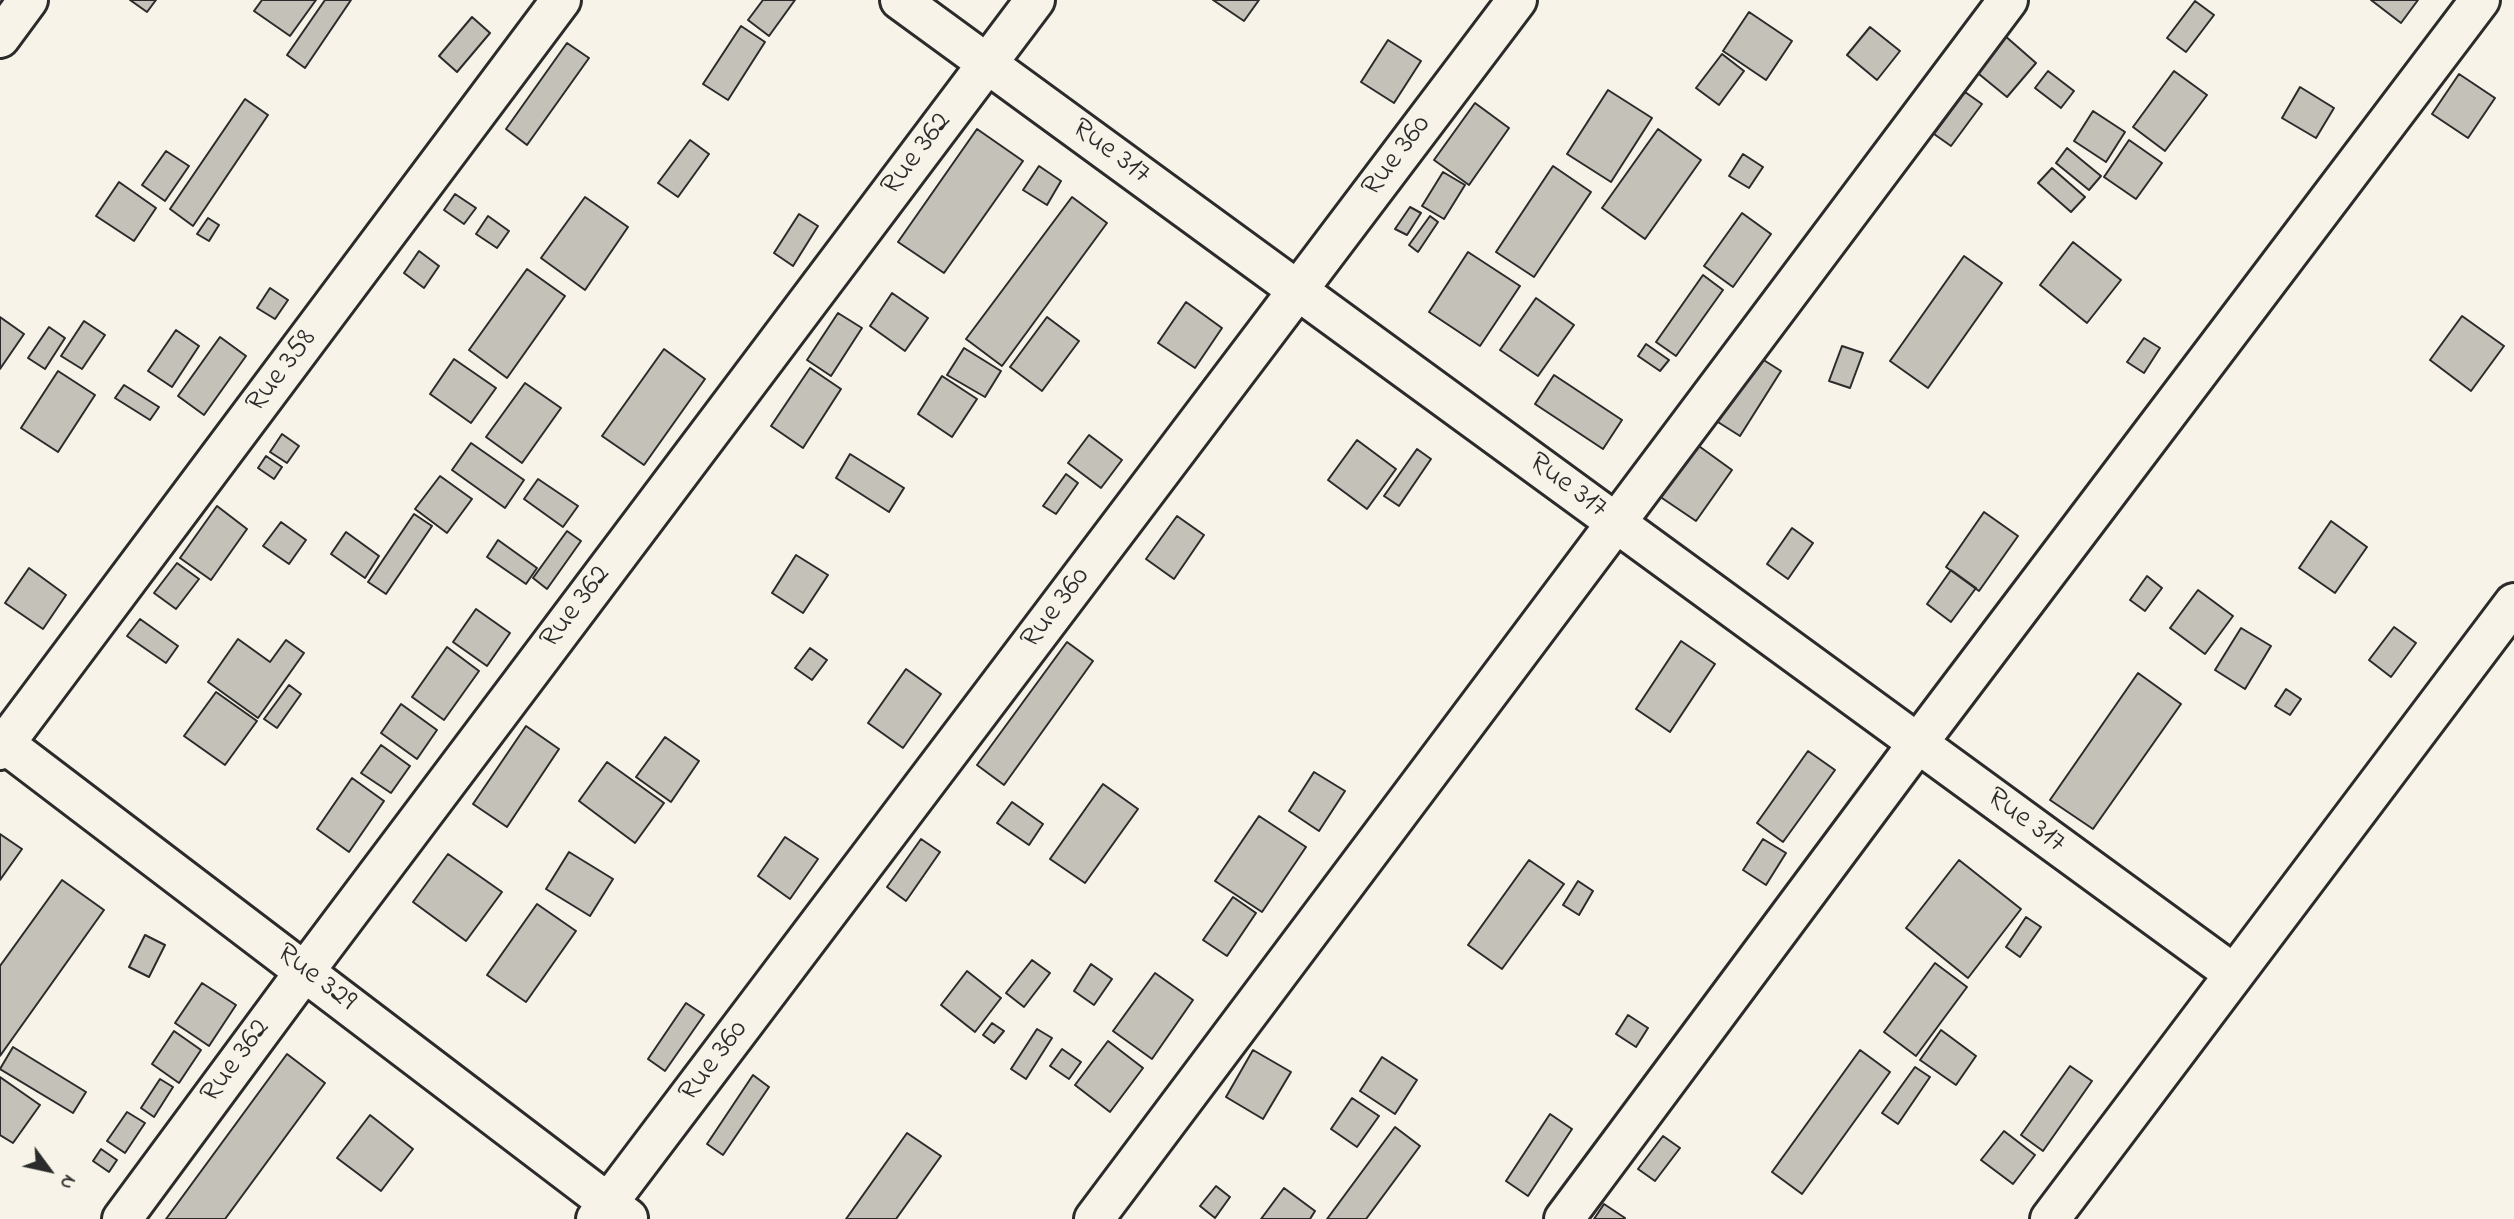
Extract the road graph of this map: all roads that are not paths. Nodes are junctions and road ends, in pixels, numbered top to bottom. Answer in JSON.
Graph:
{"nodes":[{"id":1,"x":29,"y":0,"type":"edge"},
{"id":2,"x":561,"y":0,"type":"edge"},
{"id":3,"x":900,"y":0,"type":"edge"},
{"id":4,"x":1035,"y":0,"type":"edge"},
{"id":5,"x":1517,"y":0,"type":"edge"},
{"id":6,"x":2008,"y":0,"type":"edge"},
{"id":7,"x":2480,"y":0,"type":"edge"},
{"id":8,"x":0,"y":38,"type":"edge"},
{"id":9,"x":987,"y":63,"type":"junction"},
{"id":10,"x":1298,"y":290,"type":"junction"},
{"id":11,"x":1615,"y":522,"type":"junction"},
{"id":12,"x":2514,"y":603,"type":"edge"},
{"id":13,"x":1918,"y":743,"type":"junction"},
{"id":14,"x":2,"y":744,"type":"edge"},
{"id":15,"x":305,"y":971,"type":"junction"},
{"id":16,"x":2234,"y":974,"type":"junction"},
{"id":17,"x":612,"y":1214,"type":"edge"},
{"id":18,"x":122,"y":1219,"type":"edge"},
{"id":19,"x":1094,"y":1219,"type":"edge"},
{"id":20,"x":1564,"y":1219,"type":"edge"},
{"id":21,"x":2050,"y":1219,"type":"edge"}],
"edges":[{"from":1,"to":8,"type":"street"},
{"from":2,"to":14,"type":"street","name":"Rue 358"},
{"from":3,"to":9,"type":"street","name":"Rue 317"},
{"from":4,"to":9,"type":"street","name":"Rue 362"},
{"from":5,"to":10,"type":"street","name":"Rue 360"},
{"from":6,"to":11,"type":"street"},
{"from":7,"to":13,"type":"street"},
{"from":9,"to":10,"type":"street","name":"Rue 317"},
{"from":9,"to":15,"type":"street","name":"Rue 362"},
{"from":10,"to":11,"type":"street","name":"Rue 317"},
{"from":10,"to":17,"type":"street","name":"Rue 360"},
{"from":11,"to":13,"type":"street","name":"Rue 317"},
{"from":11,"to":19,"type":"street"},
{"from":12,"to":16,"type":"street"},
{"from":13,"to":16,"type":"street","name":"Rue 317"},
{"from":13,"to":20,"type":"street"},
{"from":14,"to":15,"type":"street","name":"Rue 329"},
{"from":15,"to":17,"type":"street","name":"Rue 329"},
{"from":15,"to":18,"type":"street","name":"Rue 362"},
{"from":16,"to":21,"type":"street"}]}
